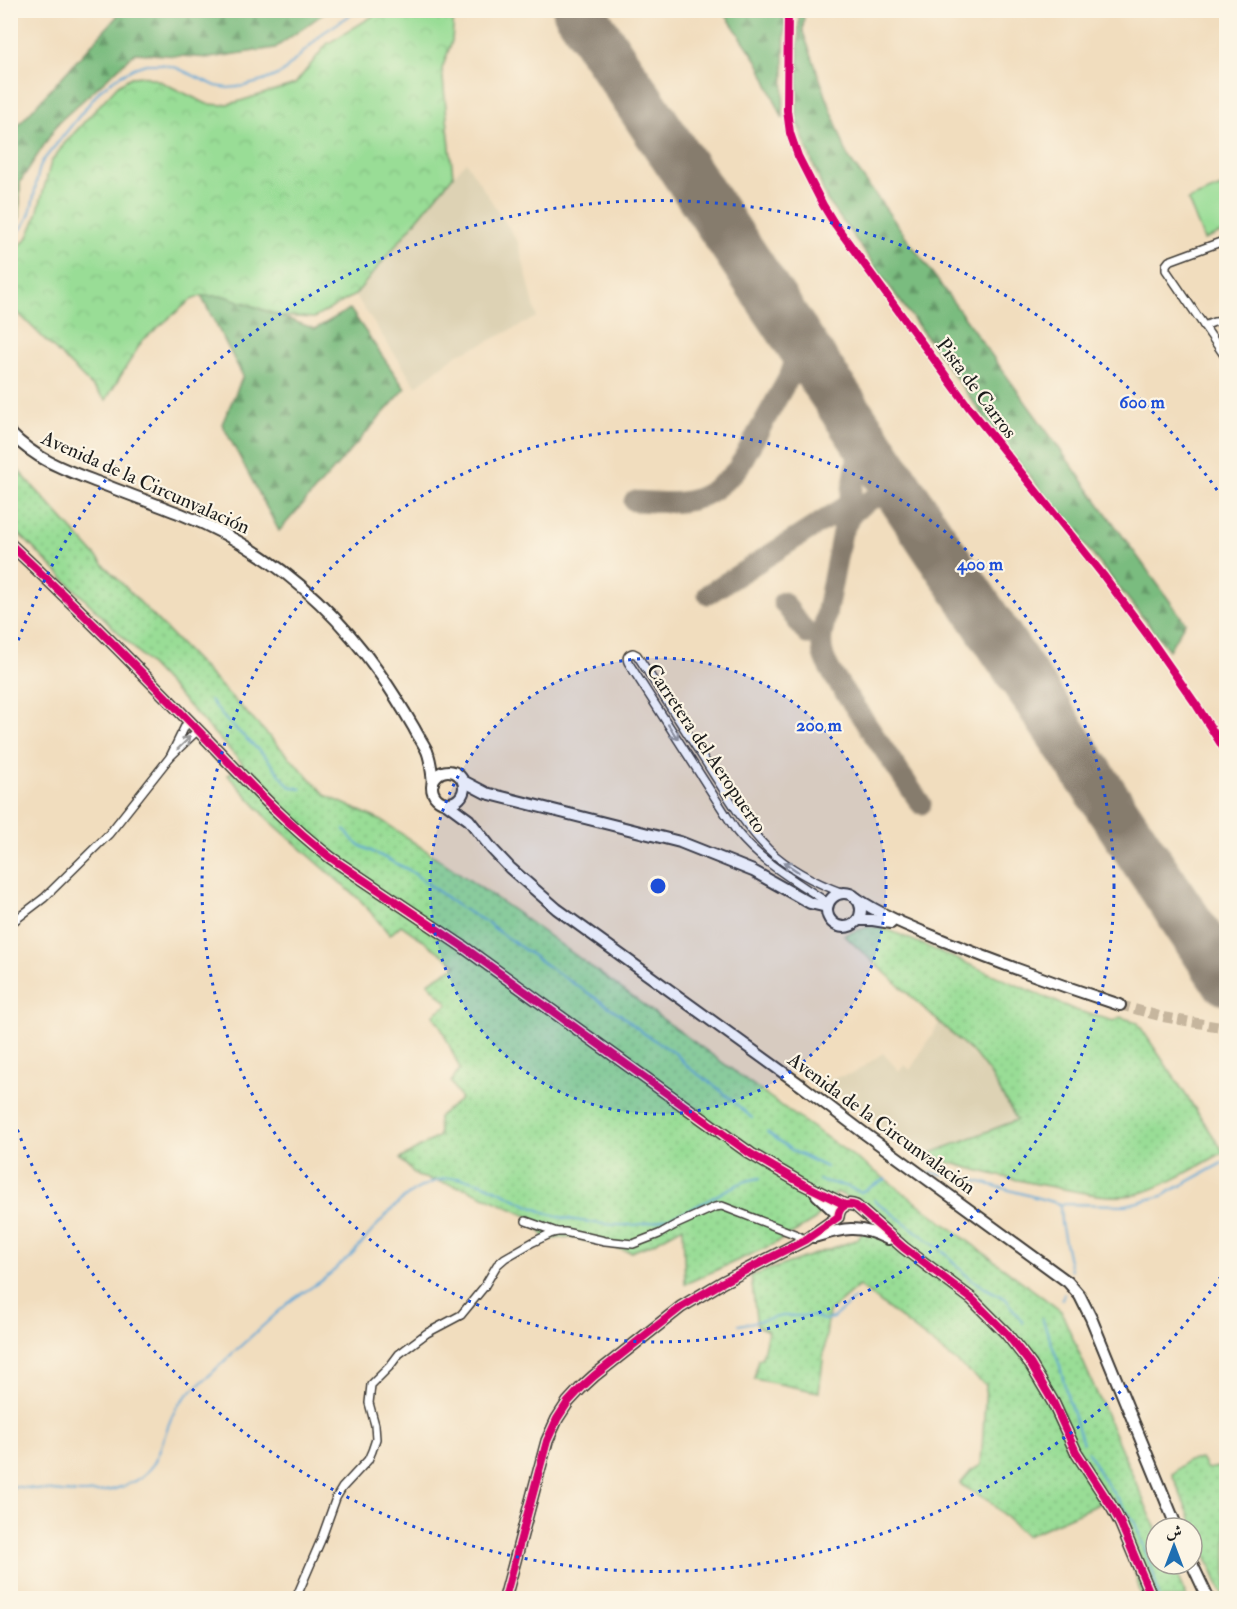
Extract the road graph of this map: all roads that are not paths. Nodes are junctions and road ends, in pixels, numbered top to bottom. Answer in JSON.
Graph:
{"nodes":[{"id":1,"x":788,"y":10,"type":"edge"},
{"id":2,"x":1227,"y":240,"type":"edge"},
{"id":3,"x":1227,"y":321,"type":"edge"},
{"id":4,"x":1204,"y":326,"type":"junction"},
{"id":5,"x":1227,"y":358,"type":"edge"},
{"id":6,"x":10,"y":433,"type":"edge"},
{"id":7,"x":10,"y":544,"type":"edge"},
{"id":8,"x":664,"y":697,"type":"junction"},
{"id":9,"x":655,"y":704,"type":"junction"},
{"id":10,"x":188,"y":720,"type":"junction"},
{"id":11,"x":198,"y":730,"type":"junction"},
{"id":12,"x":698,"y":751,"type":"junction"},
{"id":13,"x":1227,"y":752,"type":"edge"},
{"id":14,"x":428,"y":753,"type":"junction"},
{"id":15,"x":689,"y":756,"type":"junction"},
{"id":16,"x":170,"y":757,"type":"junction"},
{"id":17,"x":451,"y":771,"type":"junction"},
{"id":18,"x":463,"y":781,"type":"junction"},
{"id":19,"x":433,"y":783,"type":"junction"},
{"id":20,"x":486,"y":793,"type":"junction"},
{"id":21,"x":461,"y":796,"type":"junction"},
{"id":22,"x":731,"y":801,"type":"junction"},
{"id":23,"x":446,"y":802,"type":"junction"},
{"id":24,"x":721,"y":807,"type":"junction"},
{"id":25,"x":469,"y":820,"type":"junction"},
{"id":26,"x":843,"y":893,"type":"junction"},
{"id":27,"x":856,"y":898,"type":"junction"},
{"id":28,"x":805,"y":901,"type":"junction"},
{"id":29,"x":827,"y":905,"type":"junction"},
{"id":30,"x":858,"y":920,"type":"junction"},
{"id":31,"x":830,"y":921,"type":"junction"},
{"id":32,"x":10,"y":924,"type":"edge"},
{"id":33,"x":915,"y":928,"type":"junction"},
{"id":34,"x":1120,"y":1005,"type":"tunnel mouth"},
{"id":35,"x":861,"y":1211,"type":"junction"},
{"id":36,"x":840,"y":1212,"type":"junction"},
{"id":37,"x":526,"y":1221,"type":"dead end"},
{"id":38,"x":851,"y":1228,"type":"junction"},
{"id":39,"x":557,"y":1232,"type":"junction"},
{"id":40,"x":805,"y":1240,"type":"junction"},
{"id":41,"x":904,"y":1248,"type":"junction"},
{"id":42,"x":1173,"y":1516,"type":"edge"},
{"id":43,"x":1197,"y":1576,"type":"edge"},
{"id":44,"x":1151,"y":1595,"type":"edge"},
{"id":45,"x":296,"y":1599,"type":"edge"},
{"id":46,"x":505,"y":1599,"type":"edge"},
{"id":47,"x":1133,"y":1599,"type":"edge"},
{"id":48,"x":1208,"y":1599,"type":"edge"}],
"edges":[{"from":1,"to":13,"type":"street","name":"Pista de Carros"},
{"from":2,"to":4,"type":"street"},
{"from":3,"to":4,"type":"street"},
{"from":4,"to":5,"type":"street"},
{"from":6,"to":14,"type":"main road","name":"Avenida de la Circunvalación"},
{"from":7,"to":10,"type":"main road"},
{"from":8,"to":9,"type":"street"},
{"from":8,"to":9,"type":"street","name":"Carretera del Aeropuerto"},
{"from":8,"to":12,"type":"street","name":"Carretera del Aeropuerto"},
{"from":9,"to":15,"type":"street","name":"Carretera del Aeropuerto","one_way":true},
{"from":10,"to":11,"type":"main road"},
{"from":10,"to":16,"type":"street"},
{"from":16,"to":11,"type":"street","one_way":true},
{"from":11,"to":36,"type":"main road"},
{"from":12,"to":15,"type":"street"},
{"from":12,"to":22,"type":"street","name":"Carretera del Aeropuerto"},
{"from":14,"to":17,"type":"main road"},
{"from":14,"to":19,"type":"main road"},
{"from":15,"to":24,"type":"street","name":"Carretera del Aeropuerto"},
{"from":16,"to":32,"type":"street"},
{"from":17,"to":18,"type":"main road"},
{"from":17,"to":19,"type":"main road"},
{"from":18,"to":20,"type":"main road"},
{"from":18,"to":21,"type":"main road"},
{"from":19,"to":23,"type":"main road"},
{"from":20,"to":21,"type":"main road"},
{"from":20,"to":28,"type":"main road"},
{"from":21,"to":23,"type":"main road"},
{"from":21,"to":25,"type":"main road"},
{"from":22,"to":24,"type":"street"},
{"from":26,"to":22,"type":"street","name":"Carretera del Aeropuerto","one_way":true},
{"from":23,"to":25,"type":"main road"},
{"from":24,"to":29,"type":"street","name":"Carretera del Aeropuerto"},
{"from":25,"to":42,"type":"main road","name":"Avenida de la Circunvalación"},
{"from":26,"to":27,"type":"main road"},
{"from":26,"to":29,"type":"main road"},
{"from":27,"to":30,"type":"main road"},
{"from":27,"to":33,"type":"main road"},
{"from":28,"to":29,"type":"main road"},
{"from":28,"to":31,"type":"main road"},
{"from":29,"to":31,"type":"main road"},
{"from":30,"to":31,"type":"main road"},
{"from":30,"to":33,"type":"main road"},
{"from":33,"to":34,"type":"main road"},
{"from":35,"to":36,"type":"main road"},
{"from":35,"to":38,"type":"main road"},
{"from":35,"to":41,"type":"main road"},
{"from":36,"to":38,"type":"main road"},
{"from":36,"to":40,"type":"main road"},
{"from":37,"to":39,"type":"street"},
{"from":38,"to":40,"type":"main road"},
{"from":38,"to":41,"type":"main road"},
{"from":39,"to":40,"type":"street"},
{"from":39,"to":45,"type":"street"},
{"from":40,"to":46,"type":"main road"},
{"from":41,"to":44,"type":"main road"},
{"from":43,"to":48,"type":"main road"},
{"from":44,"to":47,"type":"street"}]}
